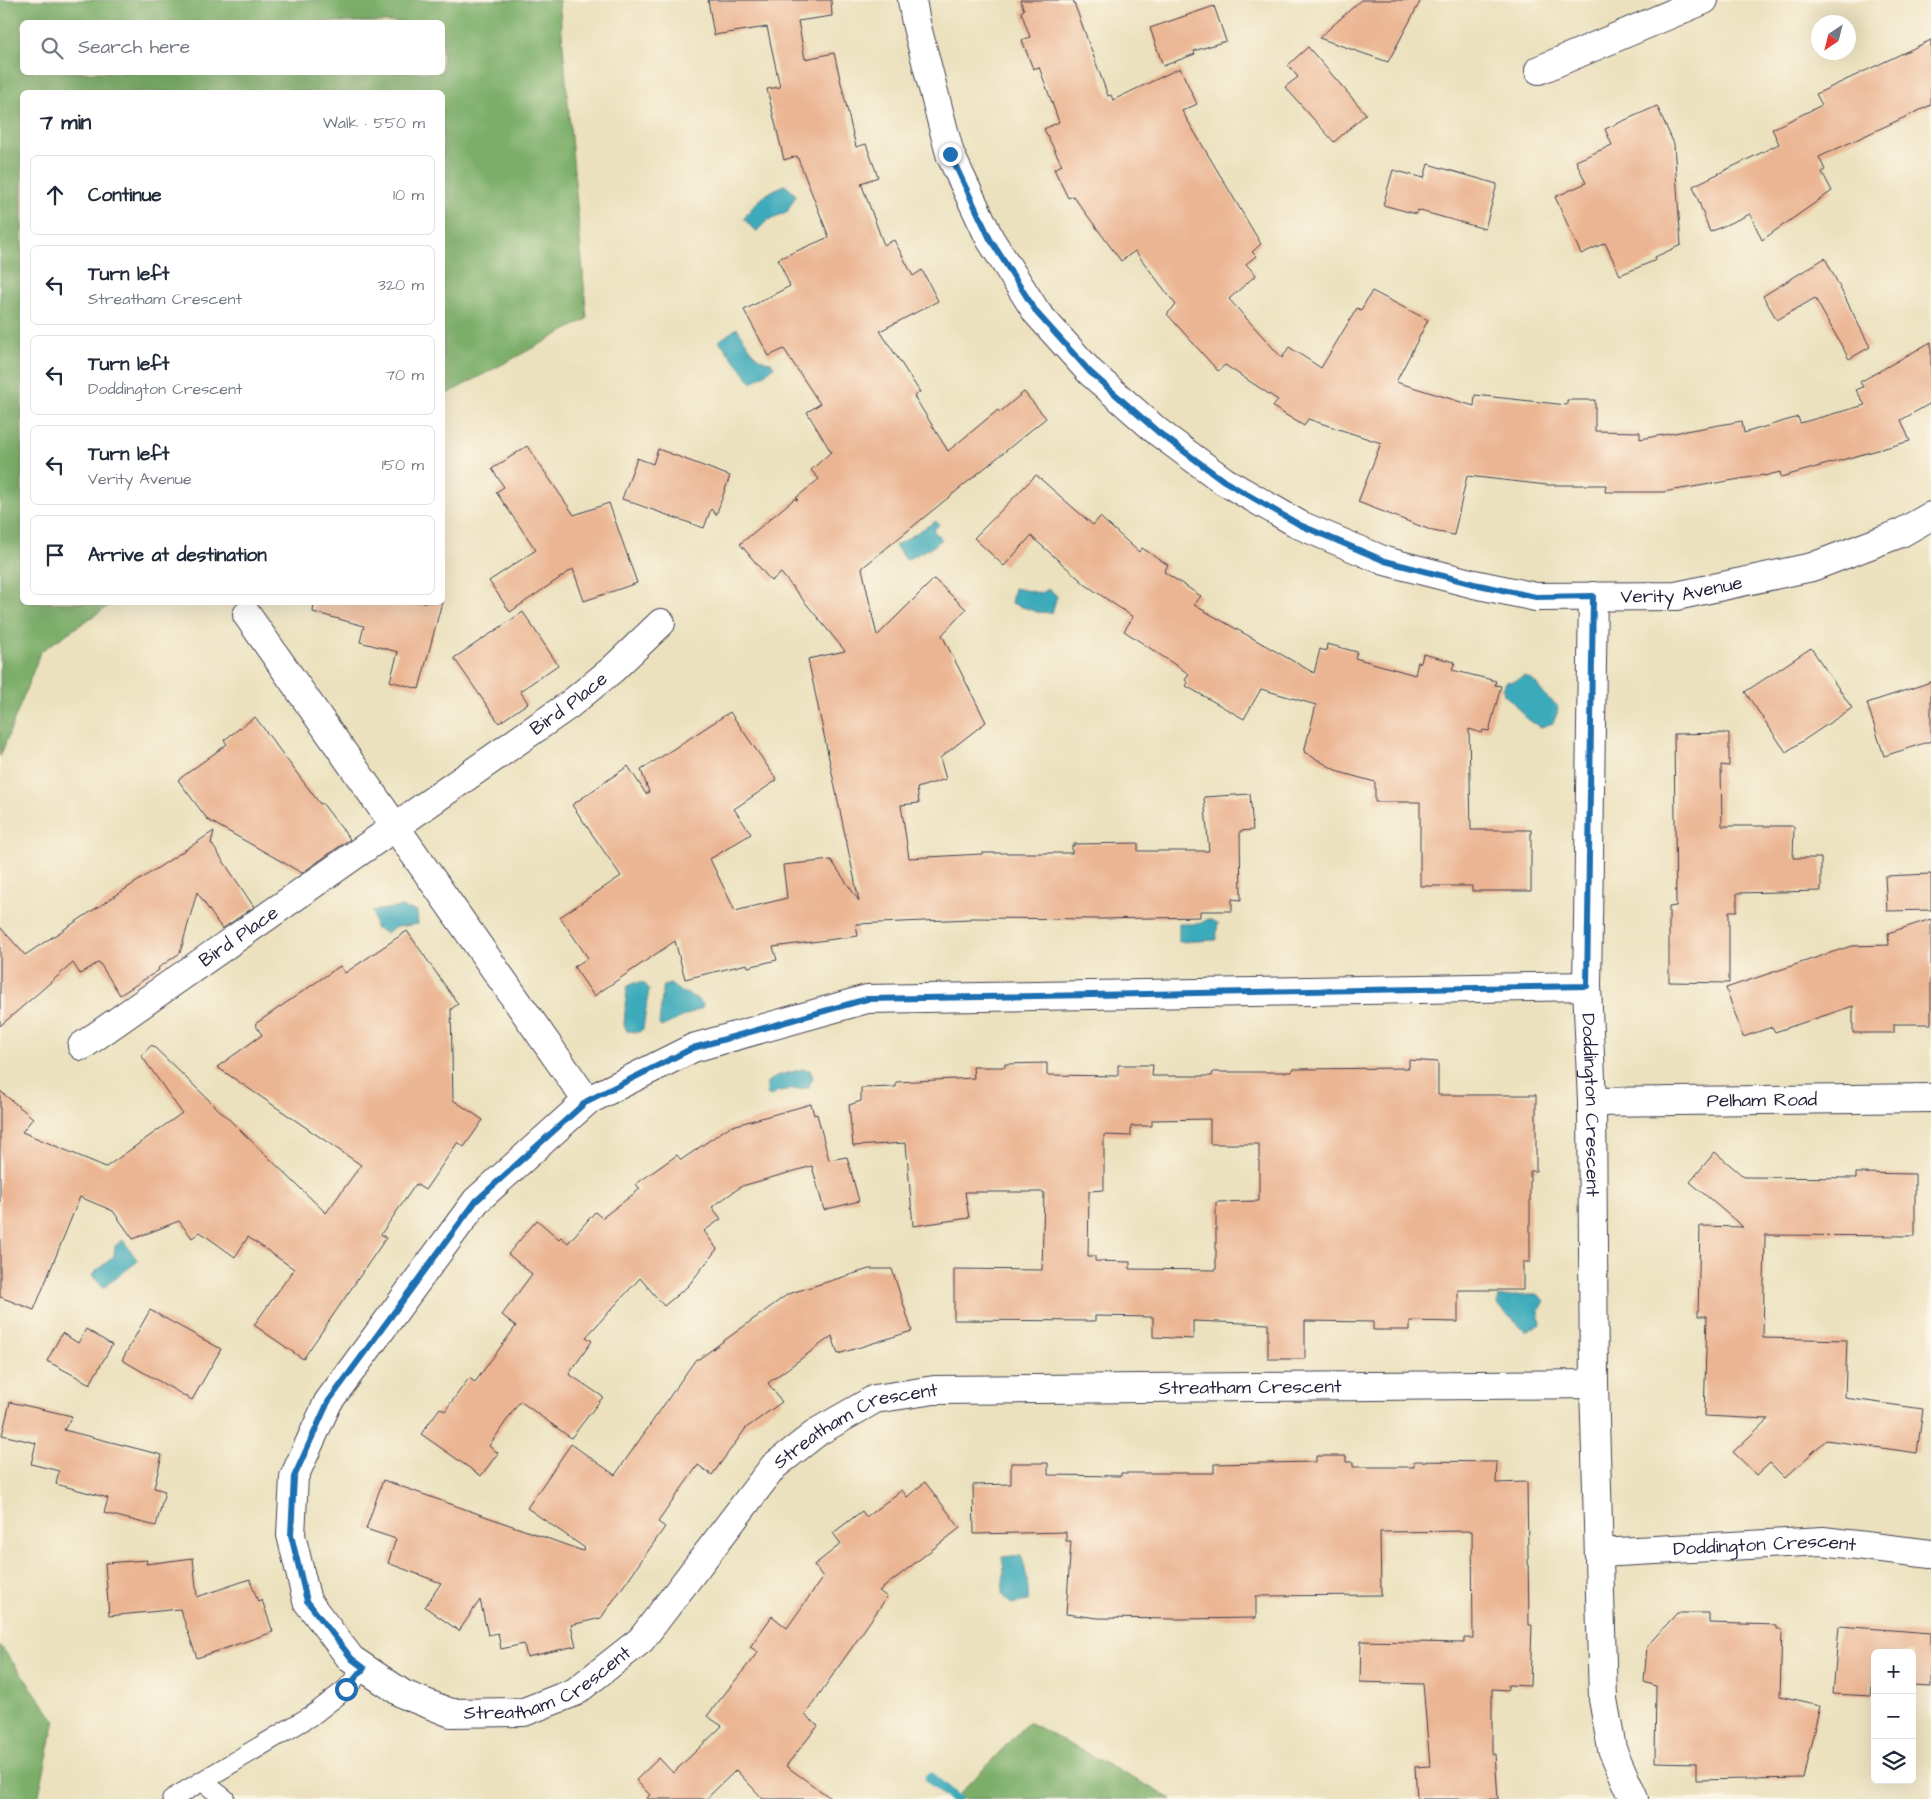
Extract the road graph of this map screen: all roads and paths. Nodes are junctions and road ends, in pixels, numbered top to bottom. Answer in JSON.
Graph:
{"nodes":[{"id":1,"x":912,"y":0,"type":"edge"},
{"id":2,"x":1704,"y":0,"type":"edge"},
{"id":3,"x":1539,"y":70,"type":"dead end"},
{"id":4,"x":1931,"y":516,"type":"edge"},
{"id":5,"x":1593,"y":596,"type":"junction"},
{"id":6,"x":247,"y":615,"type":"dead end"},
{"id":7,"x":661,"y":623,"type":"dead end"},
{"id":8,"x":396,"y":827,"type":"junction"},
{"id":9,"x":1587,"y":986,"type":"junction"},
{"id":10,"x":82,"y":1046,"type":"dead end"},
{"id":11,"x":1931,"y":1098,"type":"edge"},
{"id":12,"x":587,"y":1101,"type":"junction"},
{"id":13,"x":1592,"y":1102,"type":"junction"},
{"id":14,"x":1594,"y":1384,"type":"junction"},
{"id":15,"x":1599,"y":1553,"type":"junction"},
{"id":16,"x":1931,"y":1554,"type":"edge"},
{"id":17,"x":364,"y":1668,"type":"junction"},
{"id":18,"x":202,"y":1781,"type":"junction"},
{"id":19,"x":172,"y":1799,"type":"edge"},
{"id":20,"x":226,"y":1799,"type":"edge"},
{"id":21,"x":1634,"y":1799,"type":"edge"}],
"edges":[{"from":1,"to":5,"type":"street","name":"Verity Avenue"},
{"from":2,"to":3,"type":"street"},
{"from":4,"to":5,"type":"street","name":"Verity Avenue"},
{"from":5,"to":9,"type":"street","name":"Doddington Crescent"},
{"from":6,"to":8,"type":"street"},
{"from":7,"to":8,"type":"street","name":"Bird Place"},
{"from":8,"to":10,"type":"street","name":"Bird Place"},
{"from":8,"to":12,"type":"street"},
{"from":9,"to":12,"type":"street","name":"Streatham Crescent"},
{"from":9,"to":13,"type":"street","name":"Doddington Crescent"},
{"from":11,"to":13,"type":"street","name":"Pelham Road"},
{"from":12,"to":17,"type":"street","name":"Streatham Crescent"},
{"from":13,"to":14,"type":"street","name":"Doddington Crescent"},
{"from":14,"to":15,"type":"street","name":"Doddington Crescent"},
{"from":14,"to":17,"type":"street","name":"Streatham Crescent"},
{"from":15,"to":16,"type":"street","name":"Doddington Crescent"},
{"from":15,"to":21,"type":"street","name":"Doddington Crescent"},
{"from":17,"to":18,"type":"lane"},
{"from":18,"to":19,"type":"lane"},
{"from":18,"to":20,"type":"lane"}]}
